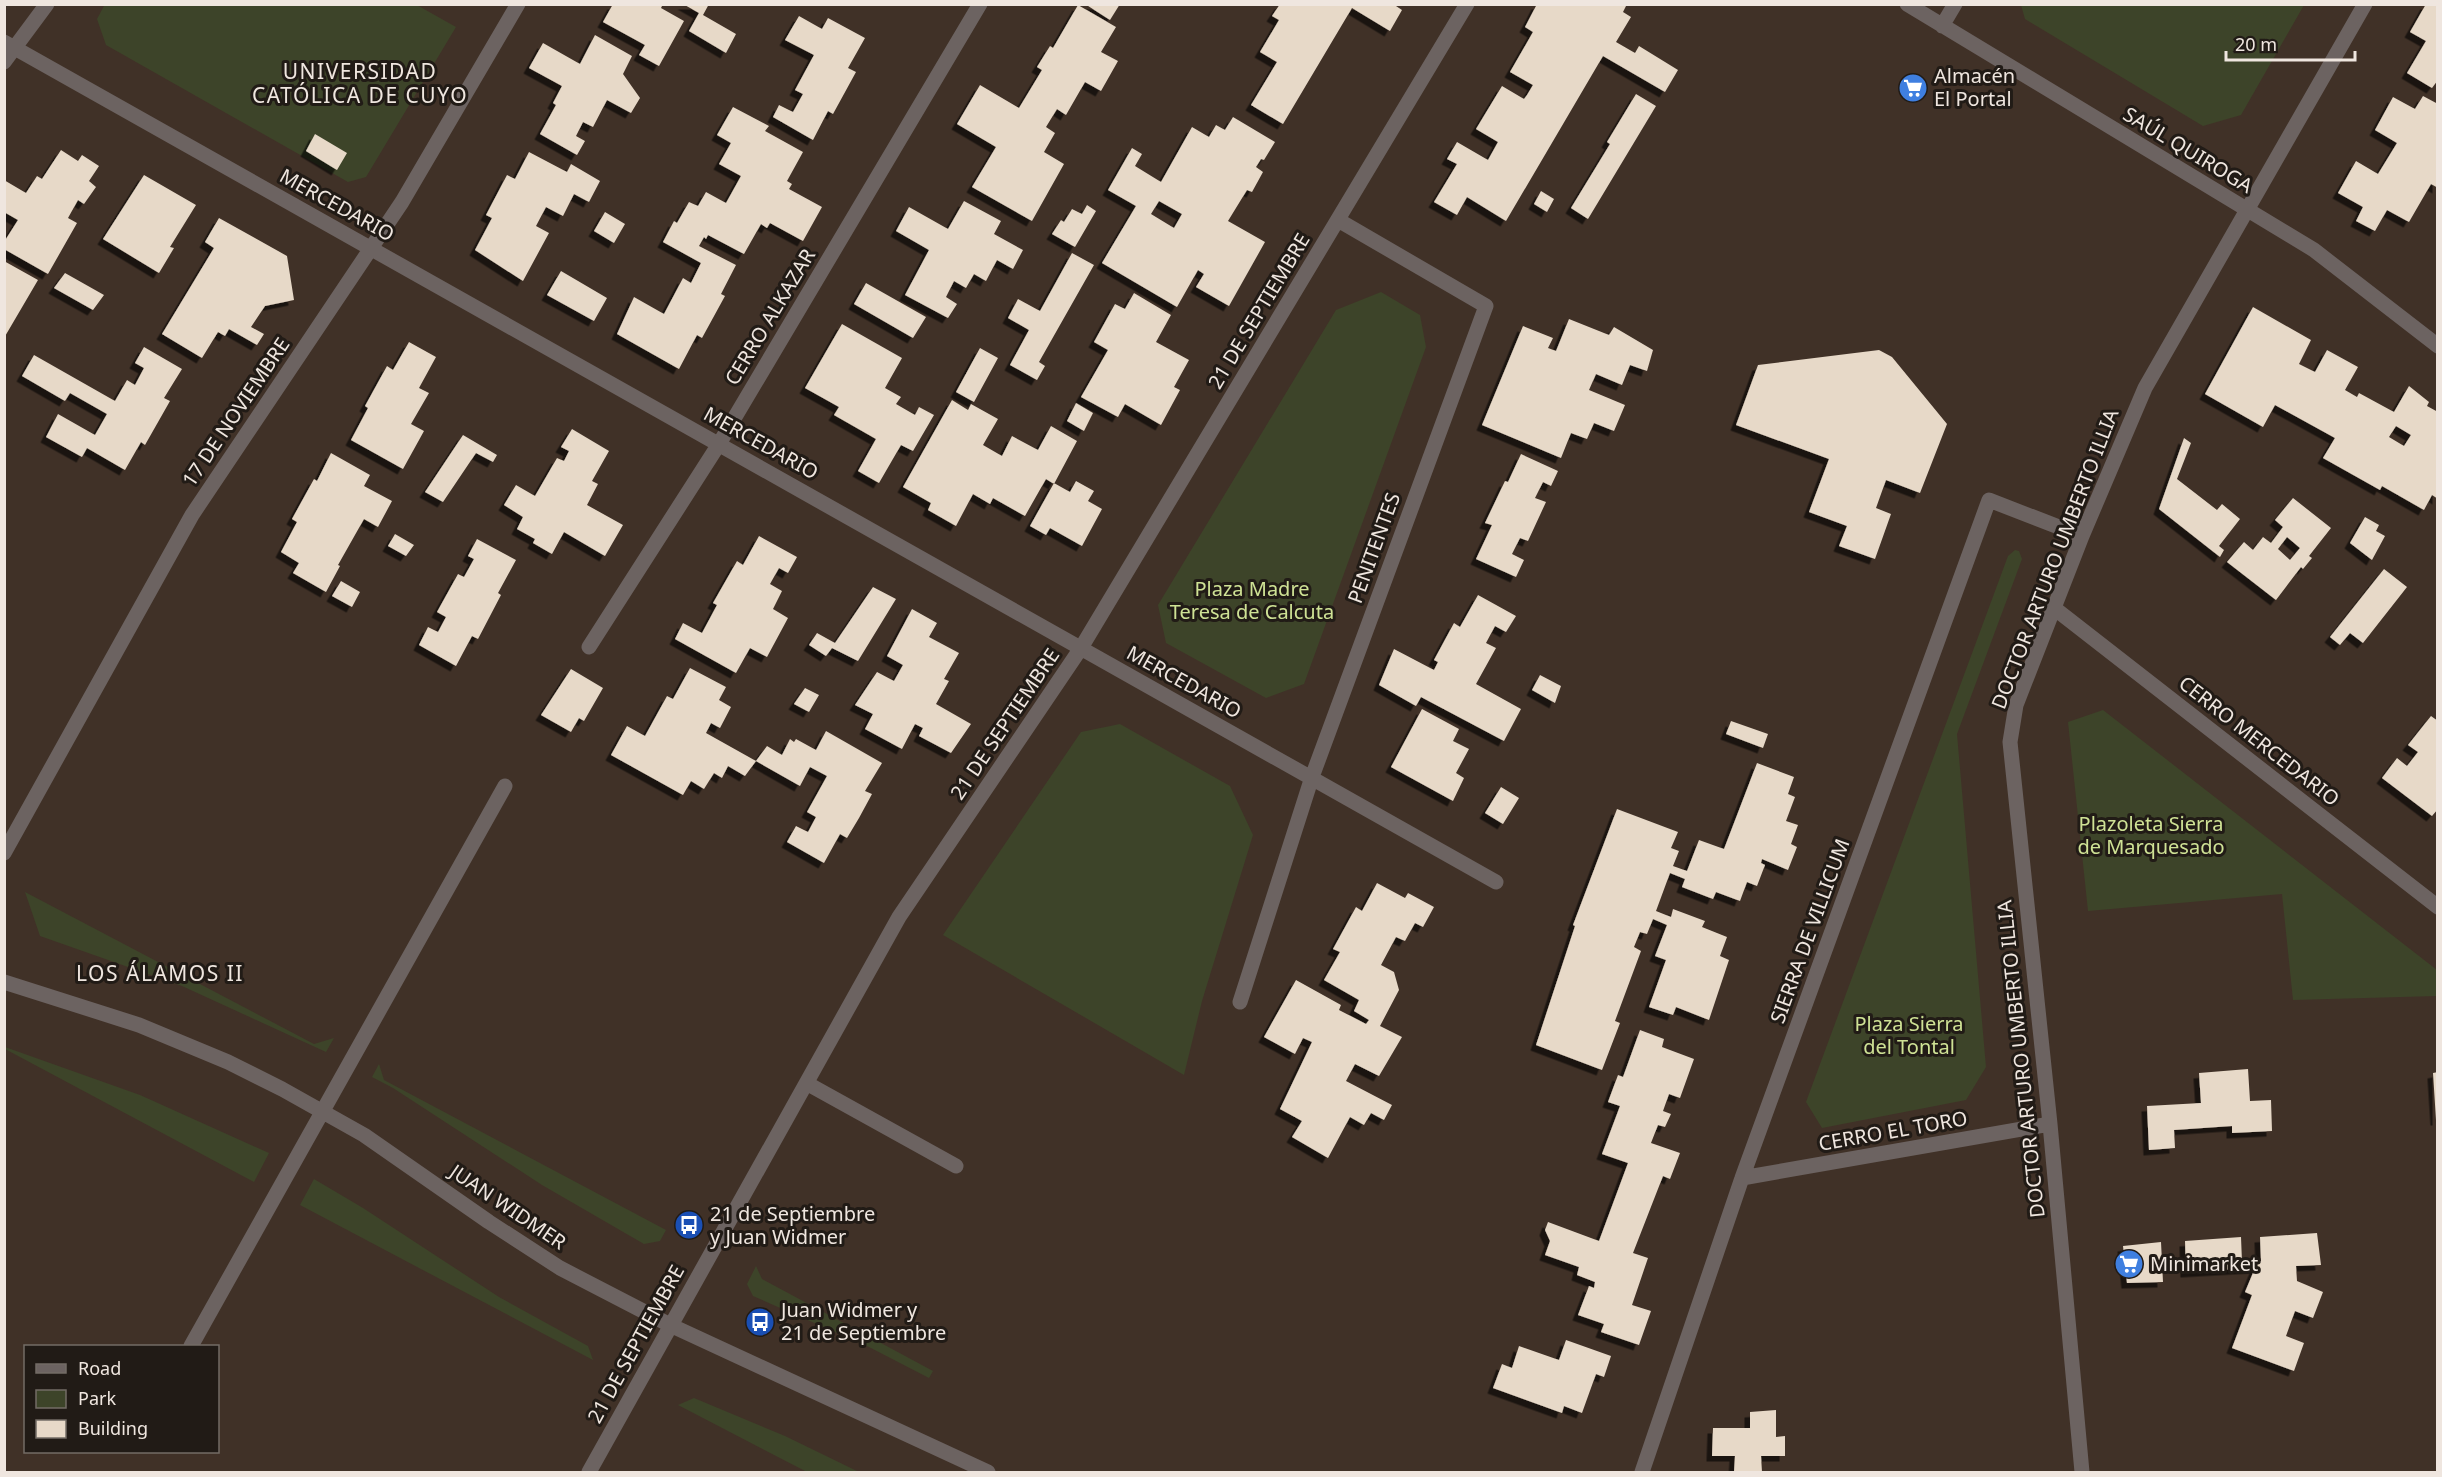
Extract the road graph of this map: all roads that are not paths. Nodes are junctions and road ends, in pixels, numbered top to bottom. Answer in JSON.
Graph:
{"nodes":[{"id":1,"x":46,"y":4,"type":"edge"},
{"id":2,"x":518,"y":4,"type":"edge"},
{"id":3,"x":980,"y":4,"type":"edge"},
{"id":4,"x":1467,"y":4,"type":"edge"},
{"id":5,"x":1907,"y":4,"type":"edge"},
{"id":6,"x":1955,"y":4,"type":"edge"},
{"id":7,"x":2365,"y":4,"type":"edge"},
{"id":8,"x":1942,"y":26,"type":"junction"},
{"id":9,"x":10,"y":45,"type":"edge"},
{"id":10,"x":4,"y":62,"type":"edge"},
{"id":11,"x":2247,"y":210,"type":"junction"},
{"id":12,"x":1338,"y":220,"type":"junction"},
{"id":13,"x":371,"y":248,"type":"junction"},
{"id":14,"x":2438,"y":346,"type":"edge"},
{"id":15,"x":719,"y":444,"type":"junction"},
{"id":16,"x":2082,"y":536,"type":"junction"},
{"id":17,"x":2054,"y":608,"type":"junction"},
{"id":18,"x":589,"y":647,"type":"dead end"},
{"id":19,"x":1081,"y":648,"type":"junction"},
{"id":20,"x":1312,"y":777,"type":"junction"},
{"id":21,"x":505,"y":786,"type":"dead end"},
{"id":22,"x":4,"y":853,"type":"edge"},
{"id":23,"x":1496,"y":882,"type":"dead end"},
{"id":24,"x":2438,"y":907,"type":"edge"},
{"id":25,"x":4,"y":982,"type":"edge"},
{"id":26,"x":1240,"y":1002,"type":"dead end"},
{"id":27,"x":808,"y":1084,"type":"junction"},
{"id":28,"x":322,"y":1112,"type":"junction"},
{"id":29,"x":2050,"y":1124,"type":"junction"},
{"id":30,"x":956,"y":1166,"type":"dead end"},
{"id":31,"x":1742,"y":1178,"type":"junction"},
{"id":32,"x":670,"y":1325,"type":"junction"},
{"id":33,"x":192,"y":1345,"type":"edge"},
{"id":34,"x":589,"y":1473,"type":"edge"},
{"id":35,"x":988,"y":1473,"type":"edge"},
{"id":36,"x":1642,"y":1473,"type":"edge"},
{"id":37,"x":2082,"y":1473,"type":"edge"}],
"edges":[{"from":1,"to":9,"type":"street"},
{"from":2,"to":13,"type":"street","name":"17 DE NOVIEMBRE"},
{"from":3,"to":15,"type":"street","name":"CERRO ALKAZAR"},
{"from":4,"to":12,"type":"street","name":"21 DE SEPTIEMBRE"},
{"from":5,"to":8,"type":"street","name":"SAÚL QUIROGA"},
{"from":6,"to":8,"type":"street"},
{"from":7,"to":11,"type":"street","name":"DOCTOR ARTURO UMBERTO ILLIA"},
{"from":8,"to":11,"type":"street","name":"SAÚL QUIROGA"},
{"from":9,"to":10,"type":"street"},
{"from":9,"to":13,"type":"street","name":"MERCEDARIO"},
{"from":11,"to":14,"type":"street","name":"SAÚL QUIROGA"},
{"from":11,"to":16,"type":"street","name":"DOCTOR ARTURO UMBERTO ILLIA"},
{"from":12,"to":19,"type":"street","name":"21 DE SEPTIEMBRE"},
{"from":12,"to":20,"type":"street","name":"PENITENTES"},
{"from":13,"to":15,"type":"street","name":"MERCEDARIO"},
{"from":13,"to":22,"type":"street","name":"17 DE NOVIEMBRE"},
{"from":15,"to":18,"type":"street","name":"CERRO ALKAZAR"},
{"from":15,"to":19,"type":"street","name":"MERCEDARIO"},
{"from":16,"to":17,"type":"street","name":"DOCTOR ARTURO UMBERTO ILLIA"},
{"from":16,"to":31,"type":"street","name":"SIERRA DE VILLICUM"},
{"from":17,"to":24,"type":"street","name":"CERRO MERCEDARIO"},
{"from":17,"to":29,"type":"street","name":"DOCTOR ARTURO UMBERTO ILLIA"},
{"from":19,"to":20,"type":"street","name":"MERCEDARIO"},
{"from":19,"to":27,"type":"street","name":"21 DE SEPTIEMBRE"},
{"from":20,"to":23,"type":"street","name":"MERCEDARIO"},
{"from":20,"to":26,"type":"street","name":"PENITENTES"},
{"from":21,"to":28,"type":"street"},
{"from":25,"to":28,"type":"street","name":"JUAN WIDMER"},
{"from":27,"to":30,"type":"street"},
{"from":27,"to":32,"type":"street","name":"21 DE SEPTIEMBRE"},
{"from":28,"to":32,"type":"street","name":"JUAN WIDMER"},
{"from":28,"to":33,"type":"street"},
{"from":29,"to":31,"type":"street","name":"CERRO EL TORO"},
{"from":29,"to":37,"type":"street","name":"DOCTOR ARTURO UMBERTO ILLIA"},
{"from":31,"to":36,"type":"street","name":"SIERRA DE VILLICUM"},
{"from":32,"to":34,"type":"street","name":"21 DE SEPTIEMBRE"},
{"from":32,"to":35,"type":"street","name":"JUAN WIDMER"}]}
